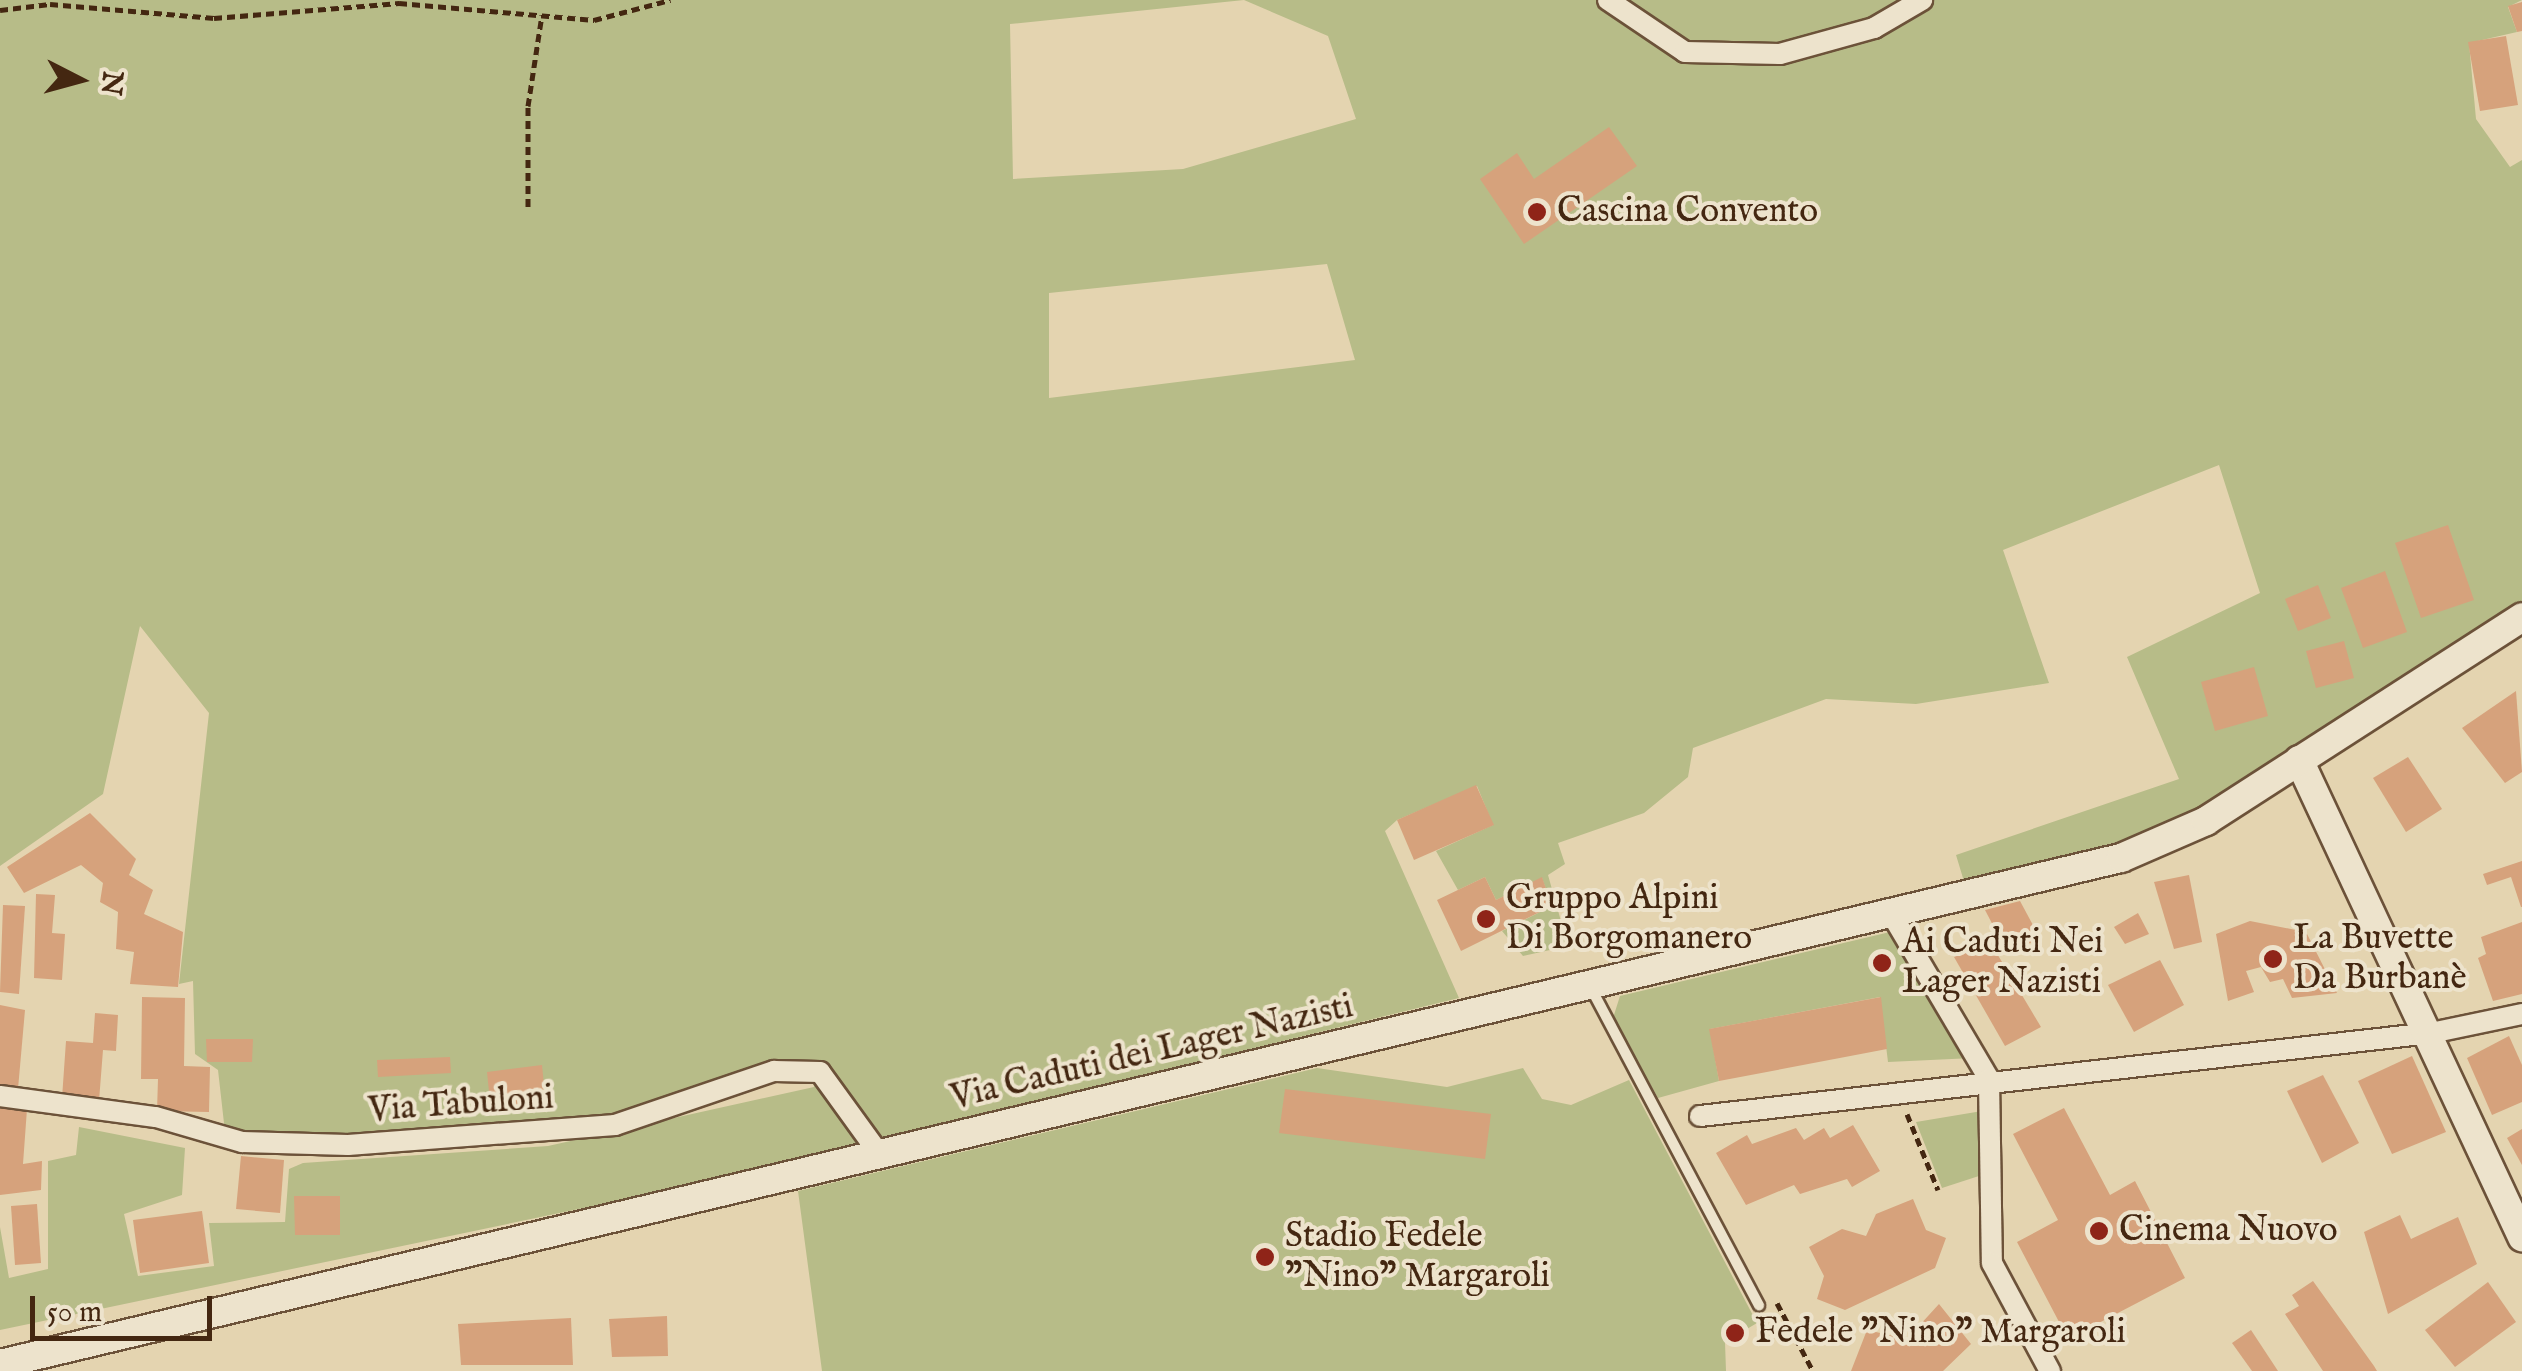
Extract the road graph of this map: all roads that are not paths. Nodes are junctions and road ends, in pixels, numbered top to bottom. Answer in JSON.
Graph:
{"nodes":[{"id":1,"x":1608,"y":0,"type":"edge"},
{"id":2,"x":1922,"y":0,"type":"edge"},
{"id":3,"x":2522,"y":618,"type":"edge"},
{"id":4,"x":2299,"y":760,"type":"junction"},
{"id":5,"x":1892,"y":916,"type":"junction"},
{"id":6,"x":1592,"y":990,"type":"junction"},
{"id":7,"x":2522,"y":1014,"type":"edge"},
{"id":8,"x":2432,"y":1032,"type":"junction"},
{"id":9,"x":1989,"y":1079,"type":"junction"},
{"id":10,"x":0,"y":1096,"type":"edge"},
{"id":11,"x":1700,"y":1116,"type":"dead end"},
{"id":12,"x":880,"y":1155,"type":"junction"},
{"id":13,"x":2522,"y":1237,"type":"edge"},
{"id":14,"x":1759,"y":1306,"type":"dead end"},
{"id":15,"x":0,"y":1364,"type":"edge"},
{"id":16,"x":2050,"y":1371,"type":"edge"}],
"edges":[{"from":1,"to":2,"type":"street"},
{"from":3,"to":4,"type":"main road","name":"Via Caduti dei Lager Nazisti"},
{"from":4,"to":5,"type":"main road","name":"Via Caduti dei Lager Nazisti"},
{"from":4,"to":8,"type":"main road"},
{"from":5,"to":6,"type":"main road","name":"Via Caduti dei Lager Nazisti"},
{"from":5,"to":9,"type":"street"},
{"from":6,"to":12,"type":"main road","name":"Via Caduti dei Lager Nazisti"},
{"from":6,"to":14,"type":"lane"},
{"from":7,"to":8,"type":"street"},
{"from":8,"to":9,"type":"street"},
{"from":8,"to":13,"type":"main road"},
{"from":9,"to":11,"type":"street"},
{"from":9,"to":16,"type":"street"},
{"from":10,"to":12,"type":"street","name":"Via Tabuloni"},
{"from":12,"to":15,"type":"main road","name":"Via Caduti dei Lager Nazisti"}]}
